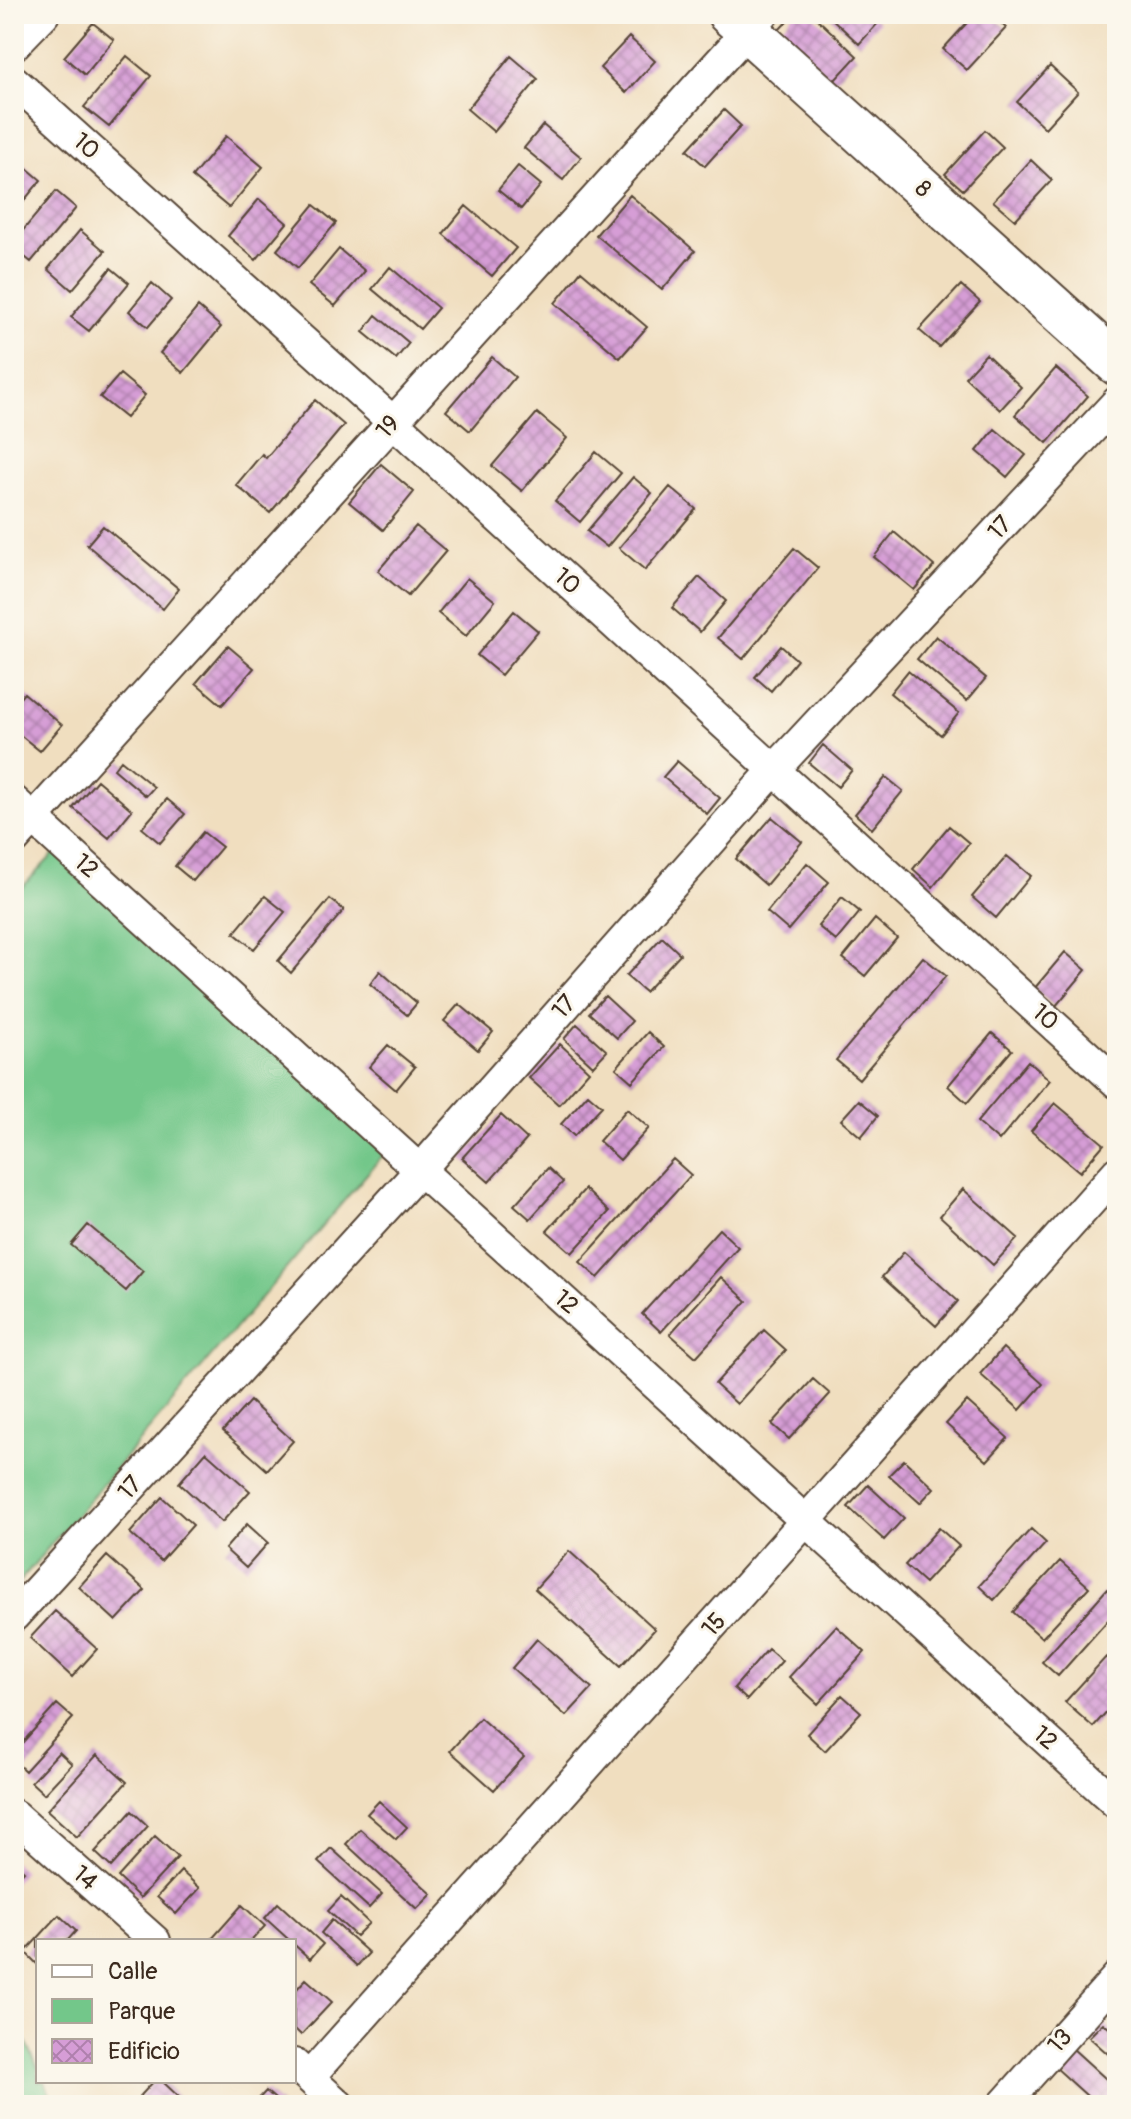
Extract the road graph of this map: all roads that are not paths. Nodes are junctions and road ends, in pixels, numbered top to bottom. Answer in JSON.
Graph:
{"nodes":[{"id":1,"x":44,"y":14,"type":"edge"},
{"id":2,"x":747,"y":20,"type":"edge"},
{"id":3,"x":14,"y":45,"type":"edge"},
{"id":4,"x":14,"y":81,"type":"edge"},
{"id":5,"x":1117,"y":364,"type":"edge"},
{"id":6,"x":1117,"y":402,"type":"edge"},
{"id":7,"x":393,"y":422,"type":"junction"},
{"id":8,"x":774,"y":770,"type":"junction"},
{"id":9,"x":21,"y":820,"type":"edge"},
{"id":10,"x":1117,"y":1083,"type":"edge"},
{"id":11,"x":420,"y":1170,"type":"junction"},
{"id":12,"x":1117,"y":1172,"type":"edge"},
{"id":13,"x":807,"y":1521,"type":"junction"},
{"id":14,"x":14,"y":1616,"type":"edge"},
{"id":15,"x":1117,"y":1804,"type":"edge"},
{"id":16,"x":14,"y":1815,"type":"edge"},
{"id":17,"x":153,"y":1939,"type":"edge"},
{"id":18,"x":1117,"y":1977,"type":"edge"},
{"id":19,"x":301,"y":2071,"type":"edge"},
{"id":20,"x":339,"y":2105,"type":"edge"},
{"id":21,"x":1003,"y":2105,"type":"edge"}],
"edges":[{"from":1,"to":3,"type":"street"},
{"from":2,"to":5,"type":"street","name":"8"},
{"from":2,"to":7,"type":"street","name":"19"},
{"from":4,"to":7,"type":"street","name":"10"},
{"from":6,"to":8,"type":"street","name":"17"},
{"from":7,"to":8,"type":"street","name":"10"},
{"from":7,"to":9,"type":"street","name":"19"},
{"from":8,"to":10,"type":"street","name":"10"},
{"from":8,"to":11,"type":"street","name":"17"},
{"from":9,"to":11,"type":"street","name":"12"},
{"from":11,"to":13,"type":"street","name":"12"},
{"from":11,"to":14,"type":"street","name":"17"},
{"from":12,"to":13,"type":"street","name":"15"},
{"from":13,"to":15,"type":"street","name":"12"},
{"from":13,"to":19,"type":"street","name":"15"},
{"from":16,"to":17,"type":"street","name":"14"},
{"from":18,"to":21,"type":"street","name":"13"},
{"from":19,"to":20,"type":"street"}]}
